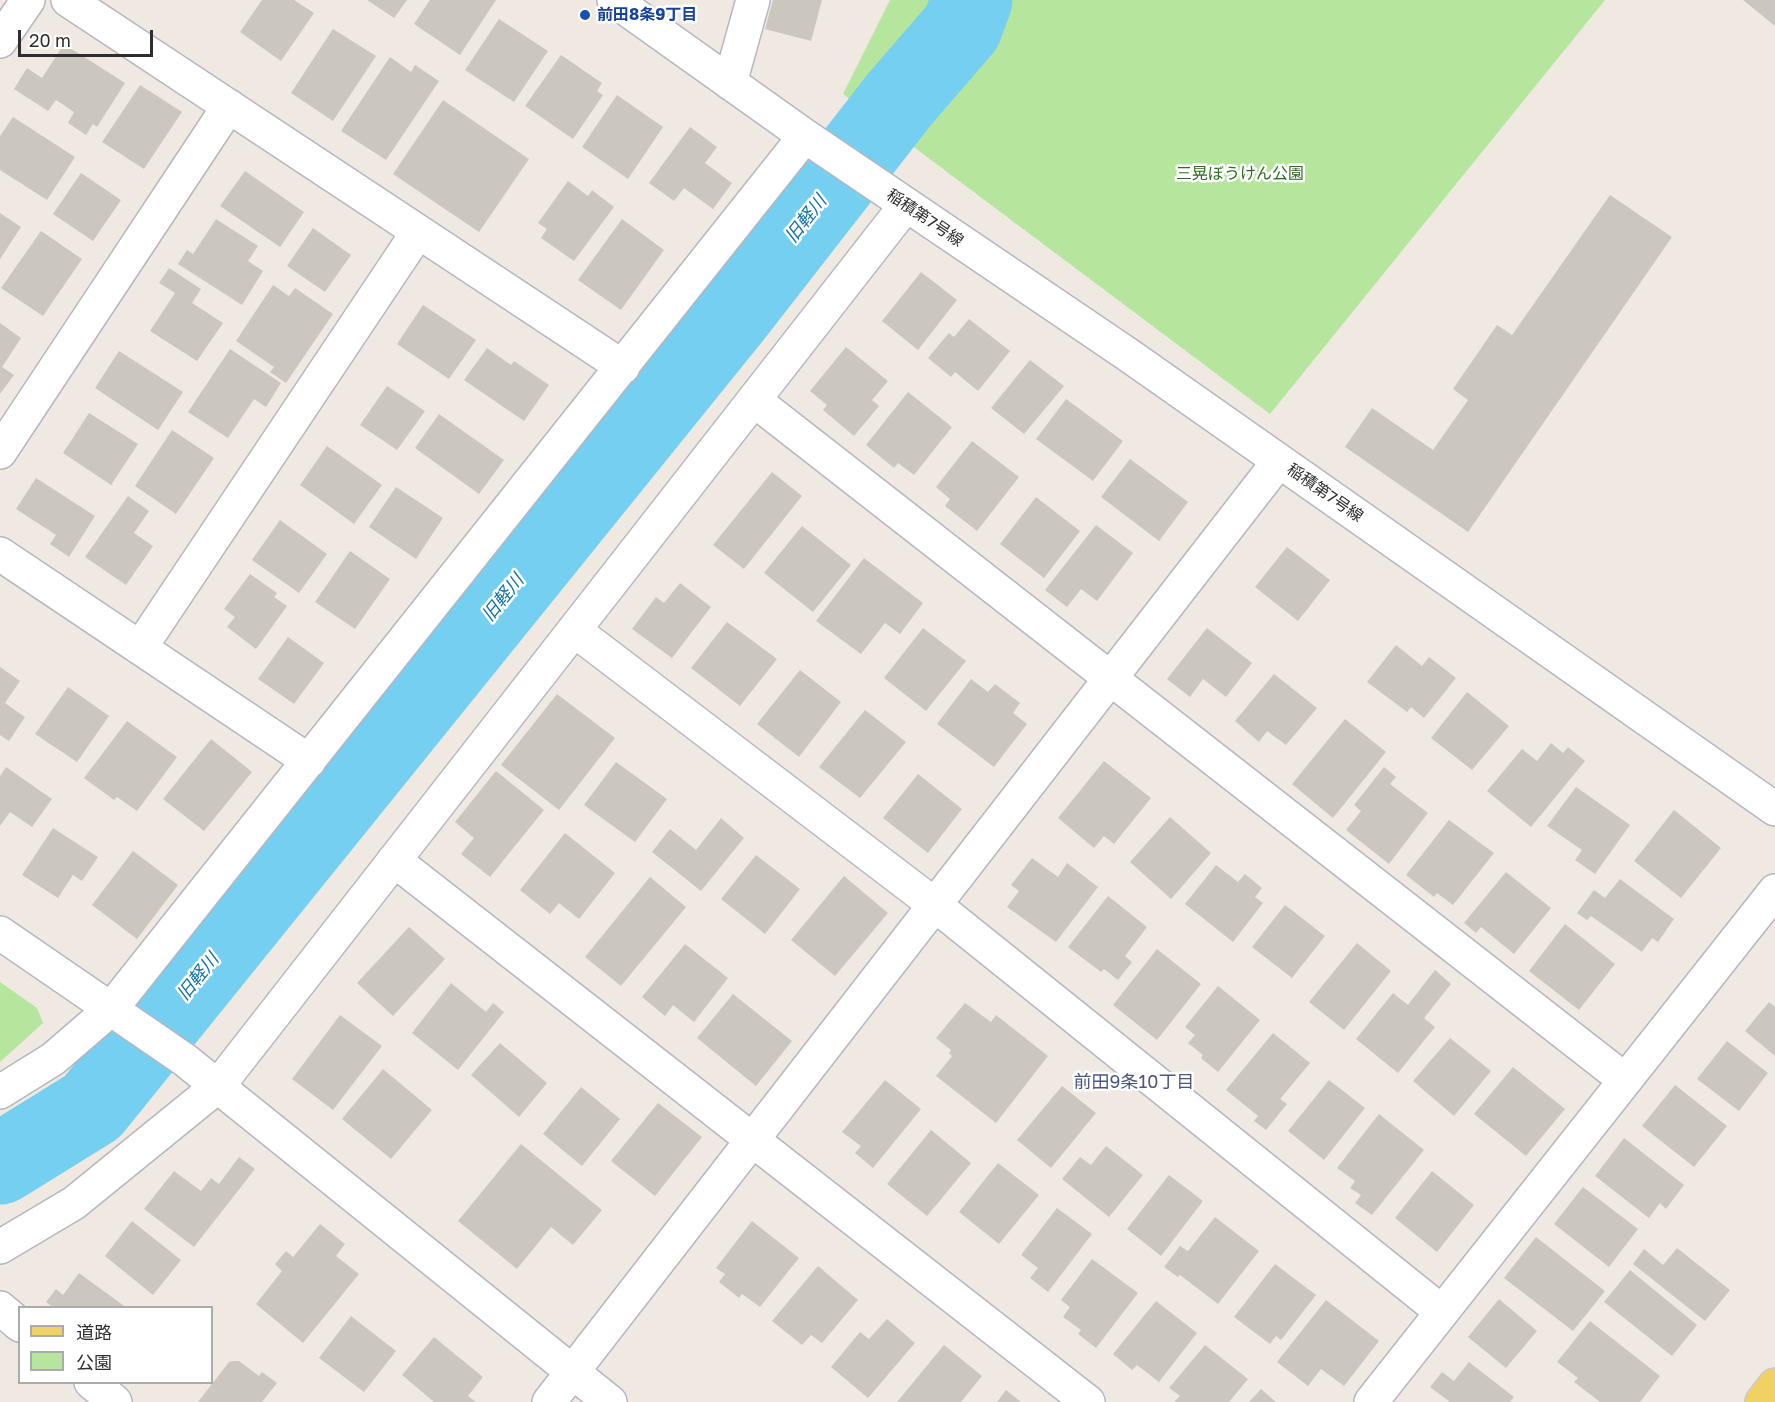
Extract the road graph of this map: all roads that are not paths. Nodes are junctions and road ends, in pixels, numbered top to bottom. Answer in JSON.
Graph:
{"nodes":[{"id":1,"x":28,"y":0,"type":"edge"},
{"id":2,"x":68,"y":0,"type":"edge"},
{"id":3,"x":614,"y":0,"type":"edge"},
{"id":4,"x":753,"y":0,"type":"edge"},
{"id":5,"x":0,"y":41,"type":"edge"},
{"id":6,"x":730,"y":83,"type":"junction"},
{"id":7,"x":228,"y":106,"type":"junction"},
{"id":8,"x":815,"y":143,"type":"junction"},
{"id":9,"x":906,"y":205,"type":"junction"},
{"id":10,"x":418,"y":232,"type":"junction"},
{"id":11,"x":623,"y":367,"type":"junction"},
{"id":12,"x":754,"y":400,"type":"junction"},
{"id":13,"x":0,"y":452,"type":"edge"},
{"id":14,"x":1279,"y":461,"type":"junction"},
{"id":15,"x":0,"y":554,"type":"edge"},
{"id":16,"x":574,"y":630,"type":"junction"},
{"id":17,"x":140,"y":648,"type":"junction"},
{"id":18,"x":1111,"y":678,"type":"junction"},
{"id":19,"x":309,"y":761,"type":"junction"},
{"id":20,"x":1775,"y":809,"type":"edge"},
{"id":21,"x":394,"y":860,"type":"junction"},
{"id":22,"x":1775,"y":891,"type":"edge"},
{"id":23,"x":935,"y":905,"type":"junction"},
{"id":24,"x":0,"y":933,"type":"edge"},
{"id":25,"x":120,"y":1016,"type":"junction"},
{"id":26,"x":1625,"y":1080,"type":"junction"},
{"id":27,"x":218,"y":1086,"type":"junction"},
{"id":28,"x":0,"y":1092,"type":"edge"},
{"id":29,"x":753,"y":1141,"type":"junction"},
{"id":30,"x":0,"y":1247,"type":"edge"},
{"id":31,"x":0,"y":1308,"type":"edge"},
{"id":32,"x":1442,"y":1312,"type":"junction"},
{"id":33,"x":18,"y":1323,"type":"edge"},
{"id":34,"x":573,"y":1373,"type":"junction"},
{"id":35,"x":92,"y":1384,"type":"edge"},
{"id":36,"x":1775,"y":1385,"type":"edge"},
{"id":37,"x":115,"y":1402,"type":"edge"},
{"id":38,"x":549,"y":1402,"type":"edge"},
{"id":39,"x":610,"y":1402,"type":"edge"},
{"id":40,"x":1088,"y":1402,"type":"edge"},
{"id":41,"x":1371,"y":1402,"type":"edge"},
{"id":42,"x":1762,"y":1402,"type":"edge"}],
"edges":[{"from":1,"to":5,"type":"street"},
{"from":2,"to":7,"type":"street"},
{"from":3,"to":6,"type":"street"},
{"from":4,"to":6,"type":"street"},
{"from":6,"to":8,"type":"street"},
{"from":7,"to":10,"type":"street"},
{"from":7,"to":13,"type":"street"},
{"from":8,"to":9,"type":"street","name":"稲積第7号線"},
{"from":8,"to":11,"type":"street"},
{"from":9,"to":12,"type":"street"},
{"from":9,"to":14,"type":"street","name":"稲積第7号線"},
{"from":10,"to":11,"type":"street"},
{"from":10,"to":17,"type":"street"},
{"from":11,"to":19,"type":"street"},
{"from":12,"to":16,"type":"street"},
{"from":12,"to":18,"type":"street"},
{"from":14,"to":18,"type":"street"},
{"from":14,"to":20,"type":"street","name":"稲積第7号線"},
{"from":15,"to":17,"type":"street"},
{"from":16,"to":21,"type":"street"},
{"from":16,"to":23,"type":"street"},
{"from":17,"to":19,"type":"street"},
{"from":18,"to":23,"type":"street"},
{"from":18,"to":26,"type":"street"},
{"from":19,"to":25,"type":"street"},
{"from":21,"to":27,"type":"street"},
{"from":21,"to":29,"type":"street"},
{"from":22,"to":26,"type":"street"},
{"from":23,"to":29,"type":"street"},
{"from":23,"to":32,"type":"street"},
{"from":24,"to":25,"type":"street"},
{"from":25,"to":27,"type":"street"},
{"from":25,"to":28,"type":"street"},
{"from":26,"to":32,"type":"street"},
{"from":27,"to":30,"type":"street"},
{"from":27,"to":34,"type":"street"},
{"from":29,"to":34,"type":"street"},
{"from":29,"to":40,"type":"street"},
{"from":31,"to":33,"type":"street"},
{"from":32,"to":41,"type":"street"},
{"from":34,"to":38,"type":"street"},
{"from":34,"to":39,"type":"street"},
{"from":35,"to":37,"type":"street"},
{"from":36,"to":42,"type":"main road"}]}
